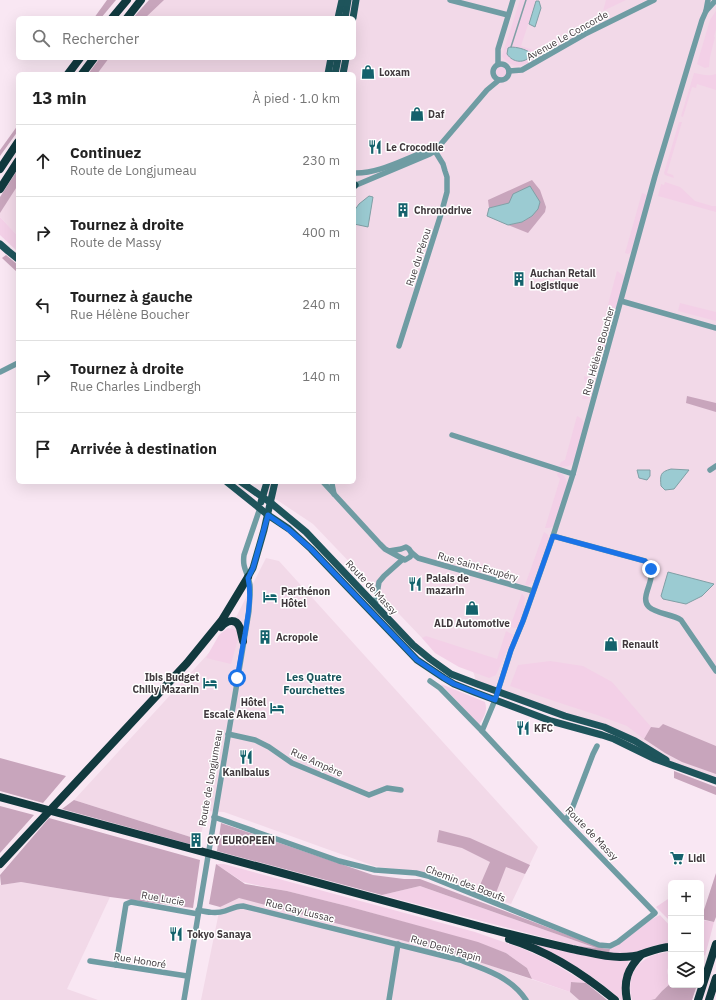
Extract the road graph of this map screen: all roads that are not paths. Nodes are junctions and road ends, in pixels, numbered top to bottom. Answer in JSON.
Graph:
{"nodes":[{"id":1,"x":127,"y":0,"type":"edge"},
{"id":2,"x":142,"y":0,"type":"edge"},
{"id":3,"x":342,"y":0,"type":"edge"},
{"id":4,"x":348,"y":0,"type":"edge"},
{"id":5,"x":356,"y":0,"type":"edge"},
{"id":6,"x":450,"y":0,"type":"edge"},
{"id":7,"x":513,"y":0,"type":"edge"},
{"id":8,"x":654,"y":0,"type":"edge"},
{"id":9,"x":708,"y":0,"type":"edge"},
{"id":10,"x":716,"y":0,"type":"edge"},
{"id":11,"x":706,"y":11,"type":"junction"},
{"id":12,"x":508,"y":15,"type":"junction"},
{"id":13,"x":114,"y":16,"type":"edge"},
{"id":14,"x":128,"y":16,"type":"edge"},
{"id":15,"x":338,"y":16,"type":"edge"},
{"id":16,"x":345,"y":16,"type":"edge"},
{"id":17,"x":353,"y":16,"type":"edge"},
{"id":18,"x":78,"y":60,"type":"edge"},
{"id":19,"x":92,"y":60,"type":"edge"},
{"id":20,"x":331,"y":60,"type":"edge"},
{"id":21,"x":338,"y":60,"type":"edge"},
{"id":22,"x":346,"y":60,"type":"edge"},
{"id":23,"x":498,"y":64,"type":"junction"},
{"id":24,"x":509,"y":71,"type":"junction"},
{"id":25,"x":70,"y":72,"type":"edge"},
{"id":26,"x":84,"y":72,"type":"edge"},
{"id":27,"x":328,"y":72,"type":"edge"},
{"id":28,"x":335,"y":72,"type":"edge"},
{"id":29,"x":343,"y":72,"type":"edge"},
{"id":30,"x":493,"y":75,"type":"junction"},
{"id":31,"x":499,"y":80,"type":"junction"},
{"id":32,"x":487,"y":90,"type":"junction"},
{"id":33,"x":16,"y":145,"type":"edge"},
{"id":34,"x":436,"y":149,"type":"junction"},
{"id":35,"x":16,"y":164,"type":"edge"},
{"id":36,"x":0,"y":169,"type":"edge"},
{"id":37,"x":356,"y":173,"type":"edge"},
{"id":38,"x":356,"y":185,"type":"edge"},
{"id":39,"x":0,"y":189,"type":"edge"},
{"id":40,"x":0,"y":244,"type":"edge"},
{"id":41,"x":16,"y":258,"type":"edge"},
{"id":42,"x":621,"y":301,"type":"junction"},
{"id":43,"x":716,"y":328,"type":"edge"},
{"id":44,"x":399,"y":346,"type":"dead end"},
{"id":45,"x":16,"y":364,"type":"edge"},
{"id":46,"x":0,"y":372,"type":"edge"},
{"id":47,"x":452,"y":435,"type":"dead end"},
{"id":48,"x":716,"y":466,"type":"edge"},
{"id":49,"x":710,"y":470,"type":"dead end"},
{"id":50,"x":573,"y":474,"type":"junction"},
{"id":51,"x":230,"y":484,"type":"edge"},
{"id":52,"x":244,"y":484,"type":"edge"},
{"id":53,"x":266,"y":484,"type":"edge"},
{"id":54,"x":274,"y":484,"type":"edge"},
{"id":55,"x":324,"y":484,"type":"edge"},
{"id":56,"x":333,"y":484,"type":"edge"},
{"id":57,"x":334,"y":494,"type":"junction"},
{"id":58,"x":262,"y":498,"type":"junction"},
{"id":59,"x":271,"y":503,"type":"junction"},
{"id":60,"x":260,"y":508,"type":"junction"},
{"id":61,"x":268,"y":515,"type":"junction"},
{"id":62,"x":553,"y":536,"type":"junction"},
{"id":63,"x":401,"y":549,"type":"junction"},
{"id":64,"x":389,"y":551,"type":"junction"},
{"id":65,"x":411,"y":552,"type":"junction"},
{"id":66,"x":404,"y":558,"type":"junction"},
{"id":67,"x":418,"y":558,"type":"junction"},
{"id":68,"x":248,"y":578,"type":"junction"},
{"id":69,"x":533,"y":591,"type":"junction"},
{"id":70,"x":375,"y":605,"type":"junction"},
{"id":71,"x":214,"y":631,"type":"junction"},
{"id":72,"x":243,"y":641,"type":"junction"},
{"id":73,"x":716,"y":671,"type":"edge"},
{"id":74,"x":430,"y":681,"type":"dead end"},
{"id":75,"x":498,"y":692,"type":"junction"},
{"id":76,"x":495,"y":700,"type":"junction"},
{"id":77,"x":482,"y":731,"type":"junction"},
{"id":78,"x":228,"y":734,"type":"junction"},
{"id":79,"x":597,"y":746,"type":"dead end"},
{"id":80,"x":676,"y":767,"type":"junction"},
{"id":81,"x":716,"y":781,"type":"edge"},
{"id":82,"x":401,"y":790,"type":"dead end"},
{"id":83,"x":0,"y":798,"type":"edge"},
{"id":84,"x":214,"y":817,"type":"junction"},
{"id":85,"x":565,"y":820,"type":"junction"},
{"id":86,"x":220,"y":858,"type":"junction"},
{"id":87,"x":0,"y":864,"type":"edge"},
{"id":88,"x":198,"y":912,"type":"junction"},
{"id":89,"x":655,"y":913,"type":"joint"},
{"id":90,"x":398,"y":944,"type":"junction"},
{"id":91,"x":716,"y":944,"type":"edge"},
{"id":92,"x":668,"y":947,"type":"edge"},
{"id":93,"x":641,"y":955,"type":"junction"},
{"id":94,"x":90,"y":961,"type":"dead end"},
{"id":95,"x":116,"y":965,"type":"junction"},
{"id":96,"x":704,"y":966,"type":"edge"},
{"id":97,"x":188,"y":976,"type":"junction"},
{"id":98,"x":716,"y":979,"type":"edge"},
{"id":99,"x":184,"y":1000,"type":"edge"},
{"id":100,"x":389,"y":1000,"type":"edge"},
{"id":101,"x":526,"y":1000,"type":"edge"},
{"id":102,"x":615,"y":1000,"type":"edge"},
{"id":103,"x":627,"y":1000,"type":"edge"},
{"id":104,"x":698,"y":1000,"type":"edge"},
{"id":105,"x":709,"y":1000,"type":"edge"}],
"edges":[{"from":1,"to":13,"type":"highway"},
{"from":2,"to":14,"type":"highway"},
{"from":3,"to":15,"type":"main road"},
{"from":4,"to":16,"type":"main road"},
{"from":5,"to":17,"type":"main road"},
{"from":6,"to":12,"type":"street"},
{"from":7,"to":12,"type":"street"},
{"from":8,"to":24,"type":"street","name":"Avenue Le Concorde"},
{"from":9,"to":11,"type":"street","name":"Rue Hélène Boucher"},
{"from":10,"to":11,"type":"street","name":"Rue Hélène Boucher"},
{"from":11,"to":42,"type":"street","name":"Rue Hélène Boucher"},
{"from":12,"to":23,"type":"street"},
{"from":18,"to":25,"type":"highway"},
{"from":19,"to":26,"type":"highway"},
{"from":20,"to":27,"type":"main road"},
{"from":21,"to":28,"type":"main road"},
{"from":22,"to":29,"type":"main road"},
{"from":23,"to":24,"type":"street"},
{"from":23,"to":30,"type":"street"},
{"from":24,"to":31,"type":"street"},
{"from":30,"to":31,"type":"street"},
{"from":30,"to":32,"type":"street"},
{"from":31,"to":32,"type":"street"},
{"from":32,"to":34,"type":"street"},
{"from":33,"to":36,"type":"highway"},
{"from":34,"to":37,"type":"street"},
{"from":34,"to":38,"type":"street"},
{"from":34,"to":44,"type":"street","name":"Rue du Pérou"},
{"from":35,"to":39,"type":"highway"},
{"from":40,"to":41,"type":"main road"},
{"from":42,"to":43,"type":"street"},
{"from":42,"to":50,"type":"street","name":"Rue Hélène Boucher"},
{"from":45,"to":46,"type":"street"},
{"from":47,"to":50,"type":"street"},
{"from":48,"to":49,"type":"street"},
{"from":50,"to":62,"type":"street","name":"Rue Hélène Boucher"},
{"from":51,"to":60,"type":"main road","name":"Route de Massy"},
{"from":52,"to":58,"type":"main road","name":"Route de Massy"},
{"from":53,"to":58,"type":"main road"},
{"from":54,"to":59,"type":"main road","name":"Route de Longjumeau"},
{"from":55,"to":57,"type":"street"},
{"from":56,"to":57,"type":"street"},
{"from":57,"to":64,"type":"street"},
{"from":58,"to":59,"type":"main road","name":"Route de Massy"},
{"from":58,"to":60,"type":"main road"},
{"from":59,"to":61,"type":"main road","name":"Route de Longjumeau"},
{"from":59,"to":70,"type":"main road","name":"Route de Massy"},
{"from":60,"to":61,"type":"main road","name":"Route de Massy"},
{"from":60,"to":68,"type":"street"},
{"from":61,"to":68,"type":"main road","name":"Route de Longjumeau"},
{"from":61,"to":76,"type":"main road","name":"Route de Massy"},
{"from":62,"to":69,"type":"street","name":"Rue Hélène Boucher"},
{"from":62,"to":73,"type":"street"},
{"from":63,"to":64,"type":"street"},
{"from":63,"to":65,"type":"street"},
{"from":63,"to":66,"type":"street"},
{"from":64,"to":66,"type":"street"},
{"from":65,"to":66,"type":"street"},
{"from":65,"to":67,"type":"street","name":"Rue Saint-Exupéry"},
{"from":66,"to":67,"type":"street","name":"Rue Saint-Exupéry"},
{"from":66,"to":70,"type":"street"},
{"from":67,"to":69,"type":"street","name":"Rue Saint-Exupéry"},
{"from":68,"to":71,"type":"highway"},
{"from":68,"to":72,"type":"street","name":"Route de Longjumeau"},
{"from":69,"to":75,"type":"street","name":"Rue Hélène Boucher"},
{"from":70,"to":75,"type":"main road","name":"Route de Massy"},
{"from":71,"to":72,"type":"highway"},
{"from":71,"to":87,"type":"highway"},
{"from":72,"to":78,"type":"street","name":"Route de Longjumeau"},
{"from":74,"to":77,"type":"street","name":"Route de Massy"},
{"from":75,"to":76,"type":"street"},
{"from":75,"to":80,"type":"main road","name":"Route de Massy"},
{"from":76,"to":77,"type":"street"},
{"from":76,"to":80,"type":"main road","name":"Route de Massy"},
{"from":77,"to":85,"type":"street","name":"Route de Massy"},
{"from":78,"to":82,"type":"street","name":"Rue Ampère"},
{"from":78,"to":84,"type":"street","name":"Route de Longjumeau"},
{"from":79,"to":85,"type":"street"},
{"from":80,"to":81,"type":"main road","name":"Route de Massy"},
{"from":83,"to":86,"type":"highway"},
{"from":84,"to":88,"type":"street","name":"Route de Longjumeau"},
{"from":84,"to":89,"type":"street","name":"Chemin des Bœufs"},
{"from":85,"to":89,"type":"street","name":"Route de Massy"},
{"from":86,"to":93,"type":"highway"},
{"from":86,"to":102,"type":"highway"},
{"from":88,"to":90,"type":"street","name":"Rue Gay Lussac"},
{"from":88,"to":95,"type":"street","name":"Rue Lucie"},
{"from":88,"to":97,"type":"street","name":"Route de Longjumeau"},
{"from":90,"to":100,"type":"street"},
{"from":90,"to":101,"type":"street","name":"Rue Denis Papin"},
{"from":91,"to":104,"type":"highway"},
{"from":92,"to":93,"type":"highway"},
{"from":93,"to":103,"type":"highway"},
{"from":94,"to":95,"type":"street","name":"Rue Honoré"},
{"from":95,"to":97,"type":"street","name":"Rue Honoré"},
{"from":96,"to":98,"type":"highway"},
{"from":97,"to":99,"type":"street","name":"Route de Longjumeau"},
{"from":98,"to":105,"type":"highway"}]}
